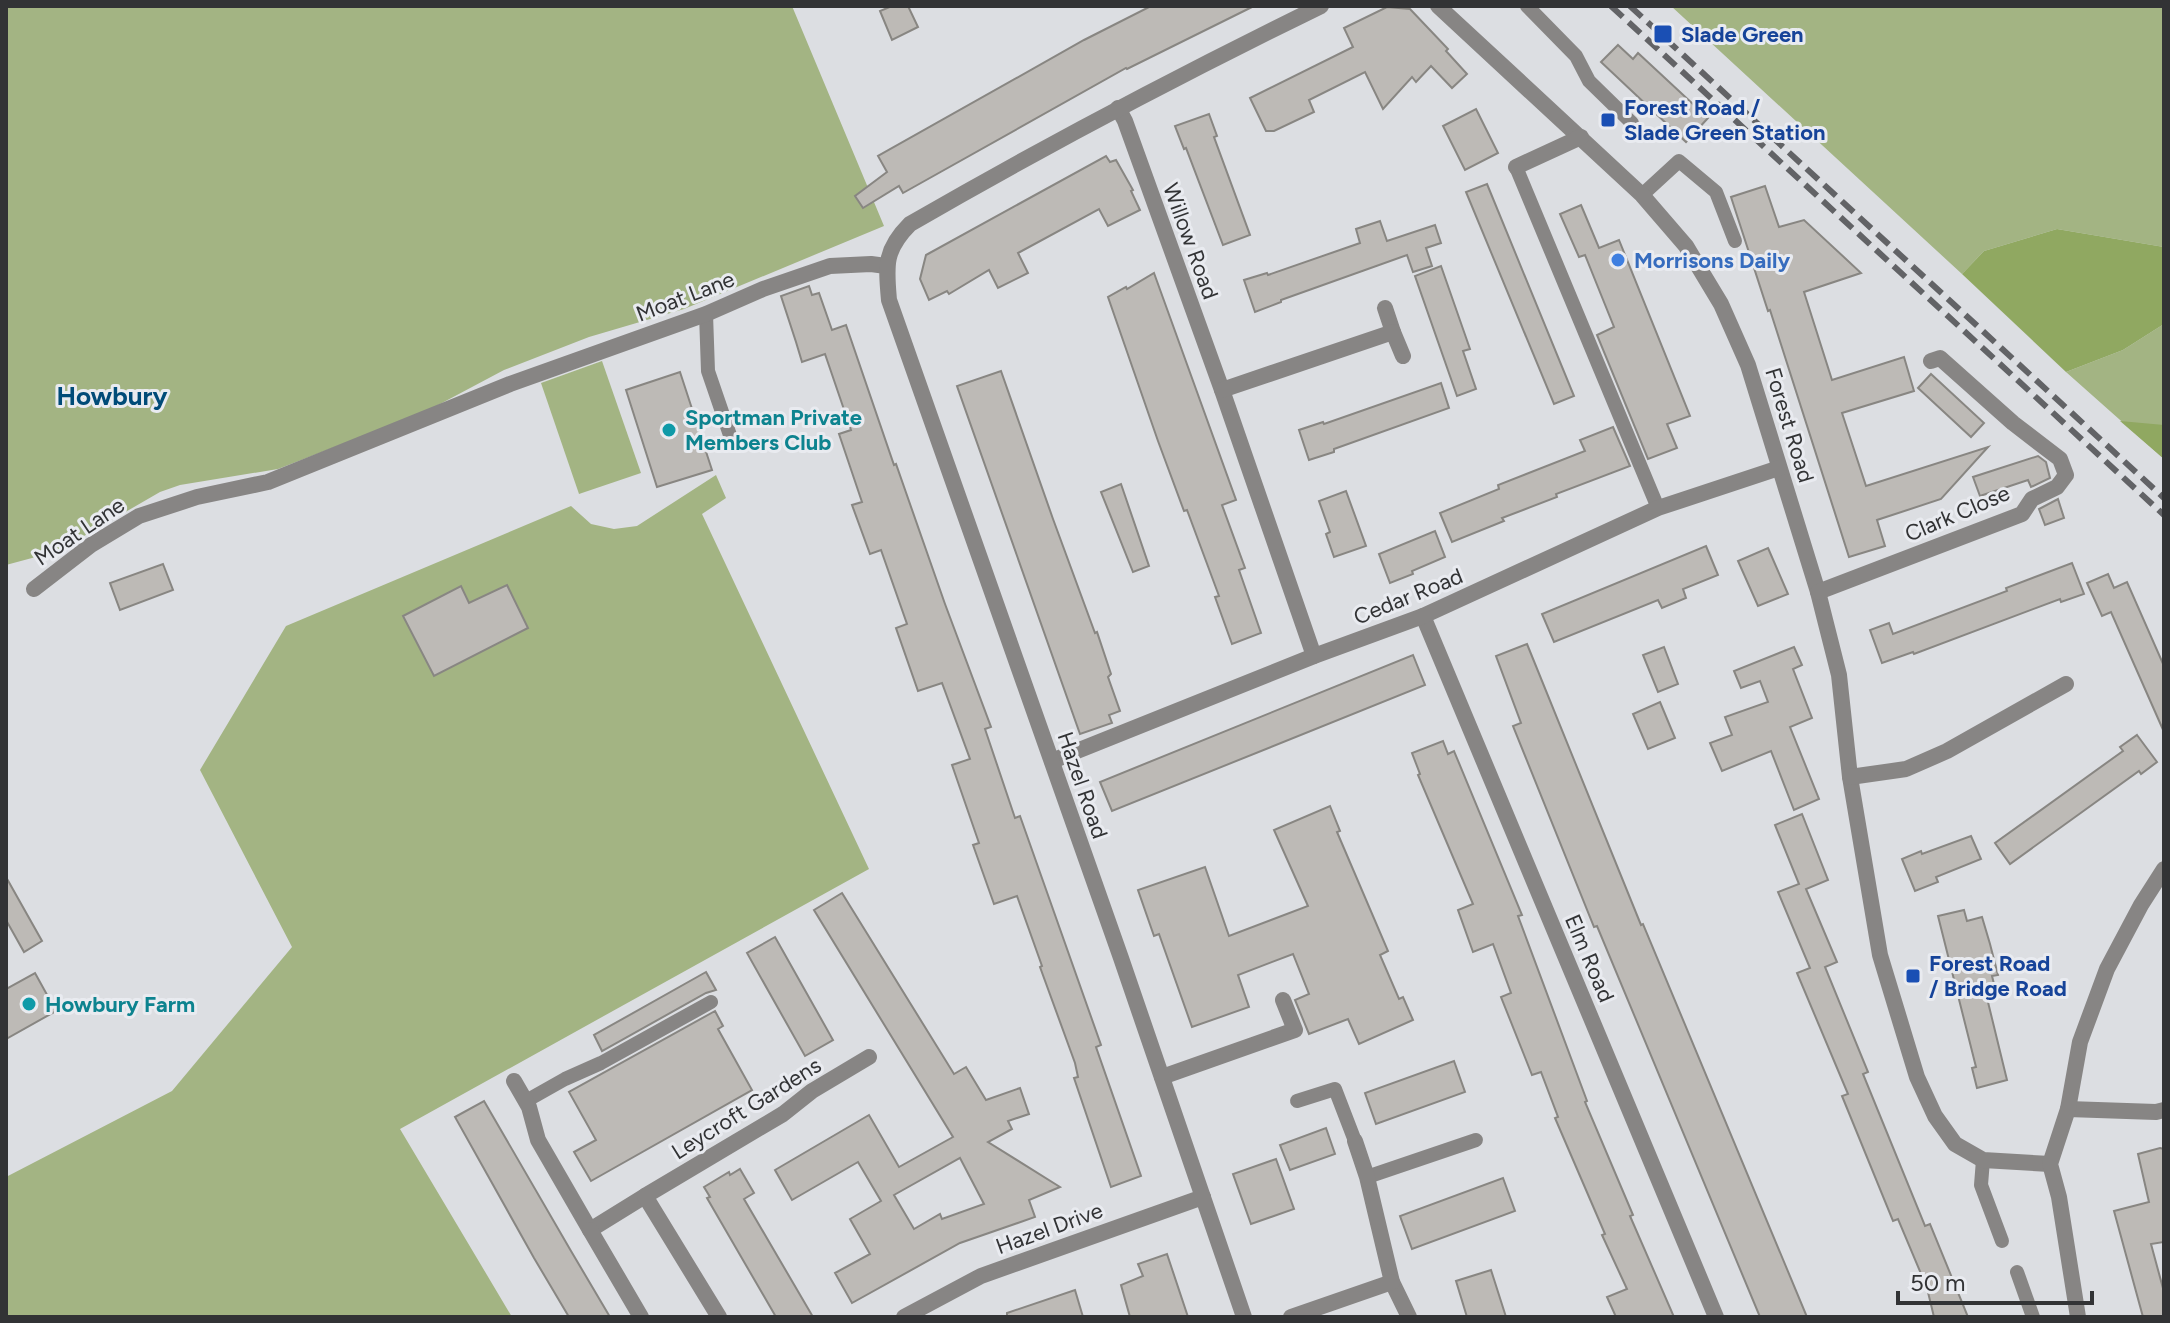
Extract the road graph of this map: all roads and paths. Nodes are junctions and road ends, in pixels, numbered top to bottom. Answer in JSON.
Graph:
{"nodes":[{"id":1,"x":1321,"y":6,"type":"edge"},
{"id":2,"x":1438,"y":6,"type":"edge"},
{"id":3,"x":1527,"y":6,"type":"edge"},
{"id":4,"x":1302,"y":10,"type":"edge"},
{"id":5,"x":1118,"y":108,"type":"junction"},
{"id":6,"x":1632,"y":123,"type":"dead end"},
{"id":7,"x":1581,"y":137,"type":"junction"},
{"id":8,"x":1516,"y":167,"type":"joint"},
{"id":9,"x":1642,"y":195,"type":"junction"},
{"id":10,"x":1735,"y":241,"type":"dead end"},
{"id":11,"x":886,"y":266,"type":"junction"},
{"id":12,"x":1385,"y":308,"type":"dead end"},
{"id":13,"x":706,"y":314,"type":"junction"},
{"id":14,"x":1393,"y":332,"type":"junction"},
{"id":15,"x":1403,"y":356,"type":"dead end"},
{"id":16,"x":1931,"y":361,"type":"dead end"},
{"id":17,"x":1222,"y":390,"type":"junction"},
{"id":18,"x":733,"y":444,"type":"dead end"},
{"id":19,"x":1779,"y":468,"type":"junction"},
{"id":20,"x":1658,"y":508,"type":"junction"},
{"id":21,"x":34,"y":589,"type":"dead end"},
{"id":22,"x":1818,"y":592,"type":"junction"},
{"id":23,"x":1423,"y":616,"type":"junction"},
{"id":24,"x":1314,"y":656,"type":"junction"},
{"id":25,"x":2066,"y":684,"type":"dead end"},
{"id":26,"x":1052,"y":761,"type":"junction"},
{"id":27,"x":1850,"y":777,"type":"junction"},
{"id":28,"x":2164,"y":869,"type":"edge"},
{"id":29,"x":1283,"y":1000,"type":"dead end"},
{"id":30,"x":711,"y":1002,"type":"dead end"},
{"id":31,"x":869,"y":1057,"type":"dead end"},
{"id":32,"x":1162,"y":1077,"type":"junction"},
{"id":33,"x":514,"y":1081,"type":"dead end"},
{"id":34,"x":526,"y":1101,"type":"junction"},
{"id":35,"x":1297,"y":1101,"type":"dead end"},
{"id":36,"x":2068,"y":1109,"type":"junction"},
{"id":37,"x":2164,"y":1110,"type":"edge"},
{"id":38,"x":1476,"y":1140,"type":"dead end"},
{"id":39,"x":1355,"y":1141,"type":"joint"},
{"id":40,"x":1983,"y":1160,"type":"junction"},
{"id":41,"x":2050,"y":1164,"type":"junction"},
{"id":42,"x":1367,"y":1177,"type":"junction"},
{"id":43,"x":645,"y":1196,"type":"junction"},
{"id":44,"x":1203,"y":1197,"type":"junction"},
{"id":45,"x":590,"y":1230,"type":"junction"},
{"id":46,"x":2002,"y":1241,"type":"dead end"},
{"id":47,"x":2017,"y":1272,"type":"dead end"},
{"id":48,"x":1392,"y":1282,"type":"junction"},
{"id":49,"x":913,"y":1315,"type":"edge"},
{"id":50,"x":641,"y":1317,"type":"edge"},
{"id":51,"x":719,"y":1317,"type":"edge"},
{"id":52,"x":1244,"y":1317,"type":"edge"},
{"id":53,"x":1291,"y":1317,"type":"edge"},
{"id":54,"x":1409,"y":1317,"type":"edge"},
{"id":55,"x":1716,"y":1317,"type":"edge"},
{"id":56,"x":2033,"y":1317,"type":"edge"},
{"id":57,"x":2078,"y":1317,"type":"edge"}],
"edges":[{"from":1,"to":4,"type":"street"},
{"from":2,"to":7,"type":"street","name":"Forest Road"},
{"from":3,"to":6,"type":"lane"},
{"from":4,"to":5,"type":"street"},
{"from":5,"to":11,"type":"street"},
{"from":5,"to":17,"type":"street","name":"Willow Road"},
{"from":7,"to":8,"type":"street"},
{"from":7,"to":9,"type":"street","name":"Forest Road"},
{"from":8,"to":20,"type":"lane"},
{"from":9,"to":10,"type":"lane"},
{"from":9,"to":19,"type":"street","name":"Forest Road"},
{"from":11,"to":13,"type":"street","name":"Moat Lane"},
{"from":11,"to":26,"type":"street","name":"Hazel Road"},
{"from":12,"to":14,"type":"street"},
{"from":13,"to":18,"type":"lane"},
{"from":13,"to":21,"type":"street","name":"Moat Lane"},
{"from":14,"to":15,"type":"street"},
{"from":14,"to":17,"type":"street"},
{"from":16,"to":22,"type":"street","name":"Clark Close"},
{"from":17,"to":24,"type":"street","name":"Willow Road"},
{"from":19,"to":20,"type":"street","name":"Cedar Road"},
{"from":19,"to":22,"type":"street","name":"Forest Road"},
{"from":20,"to":23,"type":"street","name":"Cedar Road"},
{"from":22,"to":27,"type":"street","name":"Forest Road"},
{"from":23,"to":24,"type":"street","name":"Cedar Road"},
{"from":23,"to":55,"type":"street","name":"Elm Road"},
{"from":24,"to":26,"type":"street","name":"Cedar Road"},
{"from":25,"to":27,"type":"street"},
{"from":26,"to":32,"type":"street","name":"Hazel Road"},
{"from":27,"to":40,"type":"street","name":"Forest Road"},
{"from":28,"to":36,"type":"street"},
{"from":29,"to":32,"type":"street"},
{"from":30,"to":34,"type":"lane"},
{"from":31,"to":43,"type":"street","name":"Leycroft Gardens"},
{"from":32,"to":44,"type":"street","name":"Hazel Road"},
{"from":33,"to":34,"type":"street"},
{"from":34,"to":45,"type":"street"},
{"from":35,"to":39,"type":"lane"},
{"from":36,"to":37,"type":"street"},
{"from":36,"to":41,"type":"street"},
{"from":38,"to":42,"type":"lane"},
{"from":39,"to":42,"type":"street"},
{"from":40,"to":41,"type":"street"},
{"from":40,"to":46,"type":"lane"},
{"from":41,"to":57,"type":"street"},
{"from":42,"to":48,"type":"street"},
{"from":43,"to":45,"type":"street","name":"Leycroft Gardens"},
{"from":43,"to":51,"type":"street"},
{"from":44,"to":49,"type":"street","name":"Hazel Drive"},
{"from":44,"to":52,"type":"street","name":"Hazel Road"},
{"from":45,"to":50,"type":"street"},
{"from":47,"to":56,"type":"lane"},
{"from":48,"to":53,"type":"street"},
{"from":48,"to":54,"type":"street"}]}
